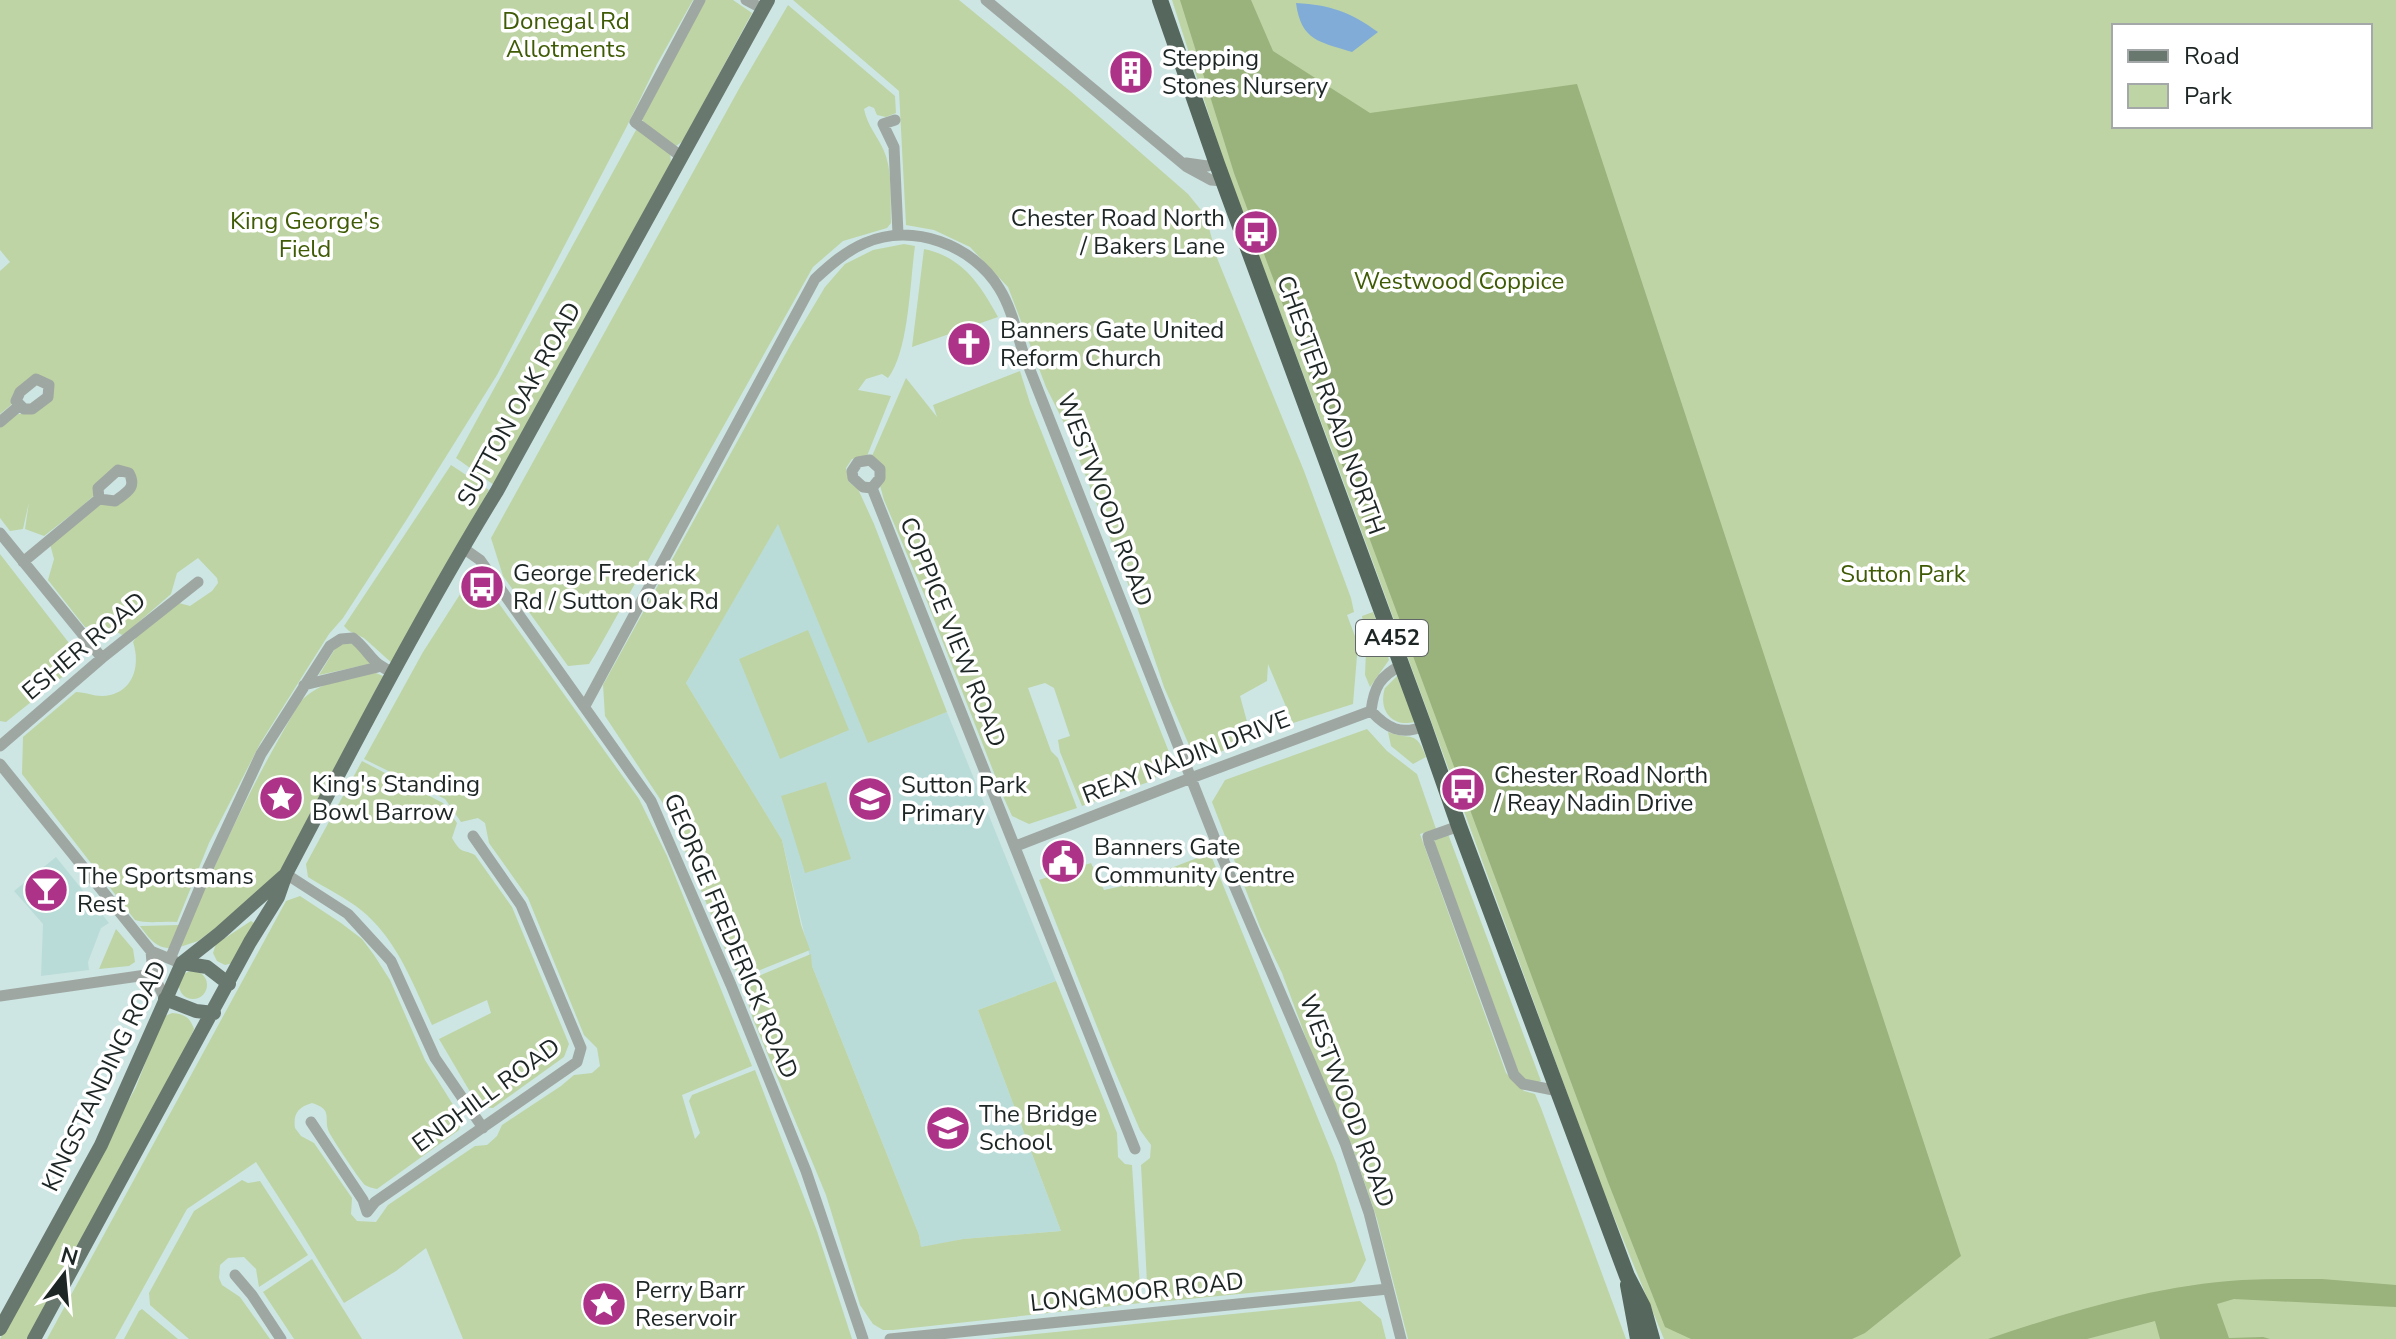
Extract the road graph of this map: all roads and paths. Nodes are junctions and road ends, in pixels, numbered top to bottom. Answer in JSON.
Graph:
{"nodes":[{"id":1,"x":700,"y":0,"type":"edge"},
{"id":2,"x":746,"y":0,"type":"edge"},
{"id":3,"x":986,"y":0,"type":"edge"},
{"id":4,"x":1160,"y":0,"type":"edge"},
{"id":5,"x":765,"y":4,"type":"edge"},
{"id":6,"x":885,"y":120,"type":"dead end"},
{"id":7,"x":682,"y":157,"type":"junction"},
{"id":8,"x":1185,"y":163,"type":"junction"},
{"id":9,"x":1217,"y":164,"type":"junction"},
{"id":10,"x":1223,"y":181,"type":"junction"},
{"id":11,"x":898,"y":234,"type":"junction"},
{"id":12,"x":19,"y":406,"type":"dead end"},
{"id":13,"x":0,"y":422,"type":"edge"},
{"id":14,"x":872,"y":488,"type":"dead end"},
{"id":15,"x":99,"y":499,"type":"dead end"},
{"id":16,"x":0,"y":533,"type":"edge"},
{"id":17,"x":463,"y":548,"type":"junction"},
{"id":18,"x":23,"y":562,"type":"junction"},
{"id":19,"x":198,"y":582,"type":"dead end"},
{"id":20,"x":102,"y":658,"type":"junction"},
{"id":21,"x":1402,"y":665,"type":"junction"},
{"id":22,"x":378,"y":667,"type":"junction"},
{"id":23,"x":394,"y":672,"type":"junction"},
{"id":24,"x":304,"y":685,"type":"junction"},
{"id":25,"x":585,"y":706,"type":"junction"},
{"id":26,"x":1371,"y":711,"type":"junction"},
{"id":27,"x":1424,"y":726,"type":"junction"},
{"id":28,"x":0,"y":746,"type":"edge"},
{"id":29,"x":0,"y":764,"type":"edge"},
{"id":30,"x":1191,"y":778,"type":"junction"},
{"id":31,"x":1459,"y":826,"type":"junction"},
{"id":32,"x":473,"y":836,"type":"dead end"},
{"id":33,"x":1016,"y":846,"type":"junction"},
{"id":34,"x":286,"y":874,"type":"junction"},
{"id":35,"x":151,"y":951,"type":"junction"},
{"id":36,"x":176,"y":961,"type":"junction"},
{"id":37,"x":153,"y":974,"type":"junction"},
{"id":38,"x":229,"y":984,"type":"junction"},
{"id":39,"x":0,"y":996,"type":"edge"},
{"id":40,"x":165,"y":999,"type":"junction"},
{"id":41,"x":214,"y":1013,"type":"junction"},
{"id":42,"x":1558,"y":1091,"type":"junction"},
{"id":43,"x":311,"y":1122,"type":"dead end"},
{"id":44,"x":483,"y":1128,"type":"junction"},
{"id":45,"x":1135,"y":1149,"type":"dead end"},
{"id":46,"x":235,"y":1275,"type":"dead end"},
{"id":47,"x":1627,"y":1276,"type":"junction"},
{"id":48,"x":1388,"y":1289,"type":"junction"},
{"id":49,"x":0,"y":1329,"type":"edge"},
{"id":50,"x":34,"y":1339,"type":"edge"},
{"id":51,"x":281,"y":1339,"type":"edge"},
{"id":52,"x":863,"y":1339,"type":"edge"},
{"id":53,"x":890,"y":1339,"type":"edge"},
{"id":54,"x":1401,"y":1339,"type":"edge"},
{"id":55,"x":1638,"y":1339,"type":"edge"},
{"id":56,"x":1652,"y":1339,"type":"edge"}],
"edges":[{"from":1,"to":7,"type":"street"},
{"from":2,"to":5,"type":"street"},
{"from":3,"to":8,"type":"street"},
{"from":4,"to":9,"type":"highway","name":"CHESTER ROAD NORTH","number":"A452"},
{"from":5,"to":7,"type":"main road","name":"SUTTON OAK ROAD"},
{"from":6,"to":11,"type":"street"},
{"from":7,"to":17,"type":"main road","name":"SUTTON OAK ROAD"},
{"from":8,"to":9,"type":"street"},
{"from":8,"to":10,"type":"street"},
{"from":9,"to":10,"type":"highway","name":"CHESTER ROAD NORTH","number":"A452"},
{"from":10,"to":21,"type":"highway","name":"CHESTER ROAD NORTH","number":"A452"},
{"from":11,"to":25,"type":"street","name":"WESTWOOD ROAD"},
{"from":11,"to":30,"type":"street","name":"WESTWOOD ROAD"},
{"from":12,"to":13,"type":"street"},
{"from":14,"to":33,"type":"street","name":"COPPICE VIEW ROAD"},
{"from":15,"to":18,"type":"street"},
{"from":16,"to":18,"type":"street"},
{"from":17,"to":23,"type":"main road","name":"SUTTON OAK ROAD"},
{"from":17,"to":25,"type":"street","name":"GEORGE FREDERICK ROAD"},
{"from":18,"to":20,"type":"street"},
{"from":19,"to":20,"type":"street","name":"ESHER ROAD"},
{"from":20,"to":28,"type":"street","name":"ESHER ROAD"},
{"from":21,"to":26,"type":"street"},
{"from":21,"to":27,"type":"highway","name":"CHESTER ROAD NORTH","number":"A452"},
{"from":22,"to":23,"type":"street"},
{"from":22,"to":24,"type":"street"},
{"from":22,"to":24,"type":"street","name":"KINGSTANDING ROAD"},
{"from":23,"to":34,"type":"main road","name":"KINGSTANDING ROAD"},
{"from":24,"to":36,"type":"street","name":"KINGSTANDING ROAD"},
{"from":25,"to":52,"type":"street","name":"GEORGE FREDERICK ROAD"},
{"from":26,"to":27,"type":"street"},
{"from":26,"to":30,"type":"street","name":"REAY NADIN DRIVE"},
{"from":27,"to":31,"type":"highway","name":"CHESTER ROAD NORTH","number":"A452"},
{"from":29,"to":35,"type":"street"},
{"from":30,"to":33,"type":"street","name":"REAY NADIN DRIVE"},
{"from":30,"to":48,"type":"street","name":"WESTWOOD ROAD"},
{"from":31,"to":42,"type":"highway","name":"CHESTER ROAD NORTH","number":"A452"},
{"from":31,"to":42,"type":"street"},
{"from":32,"to":44,"type":"street","name":"ENDHILL ROAD"},
{"from":33,"to":45,"type":"street","name":"COPPICE VIEW ROAD"},
{"from":34,"to":36,"type":"main road","name":"KINGSTANDING ROAD"},
{"from":34,"to":38,"type":"main road","name":"KINGSTANDING ROAD"},
{"from":34,"to":44,"type":"street"},
{"from":35,"to":36,"type":"street"},
{"from":35,"to":37,"type":"street"},
{"from":36,"to":38,"type":"main road"},
{"from":36,"to":40,"type":"main road","name":"KINGSTANDING ROAD"},
{"from":37,"to":39,"type":"street"},
{"from":37,"to":40,"type":"street"},
{"from":38,"to":41,"type":"main road","name":"KINGSTANDING ROAD"},
{"from":40,"to":41,"type":"main road"},
{"from":40,"to":49,"type":"main road","name":"KINGSTANDING ROAD"},
{"from":41,"to":50,"type":"main road","name":"KINGSTANDING ROAD"},
{"from":42,"to":47,"type":"highway","name":"CHESTER ROAD NORTH","number":"A452"},
{"from":43,"to":44,"type":"street","name":"ENDHILL ROAD"},
{"from":46,"to":51,"type":"street"},
{"from":47,"to":55,"type":"highway","name":"CHESTER ROAD NORTH","number":"A452"},
{"from":47,"to":56,"type":"highway","name":"CHESTER ROAD NORTH","number":"A452"},
{"from":48,"to":53,"type":"street","name":"LONGMOOR ROAD"},
{"from":48,"to":54,"type":"street","name":"WESTWOOD ROAD"}]}
